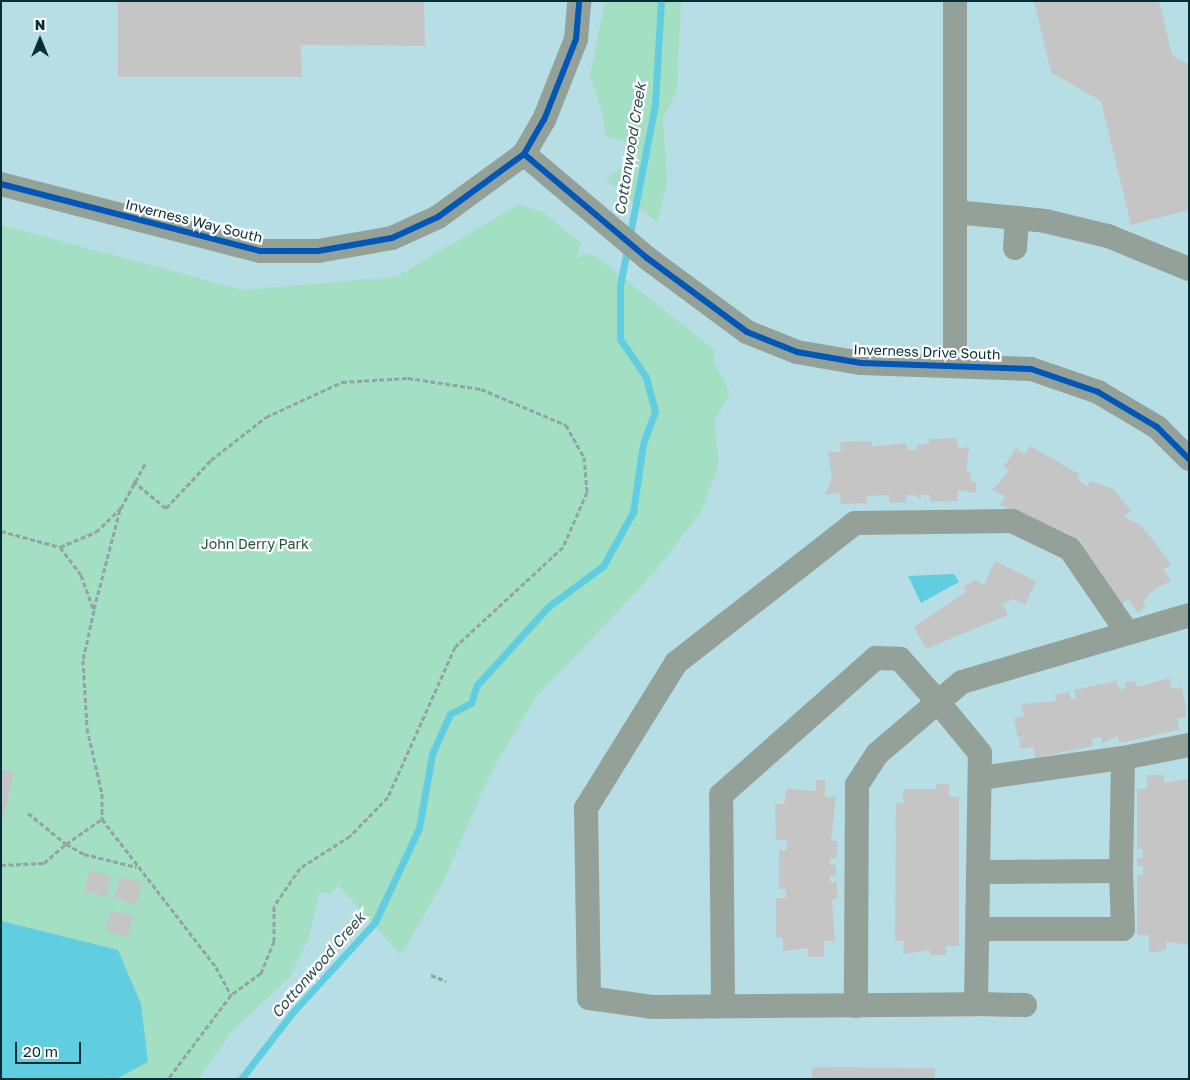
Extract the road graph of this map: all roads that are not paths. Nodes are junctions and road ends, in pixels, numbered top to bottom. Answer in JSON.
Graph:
{"nodes":[{"id":1,"x":579,"y":1,"type":"edge"},
{"id":2,"x":955,"y":1,"type":"edge"},
{"id":3,"x":524,"y":154,"type":"junction"},
{"id":4,"x":1,"y":184,"type":"edge"},
{"id":5,"x":955,"y":212,"type":"junction"},
{"id":6,"x":1018,"y":218,"type":"junction"},
{"id":7,"x":1015,"y":248,"type":"dead end"},
{"id":8,"x":1189,"y":269,"type":"edge"},
{"id":9,"x":955,"y":366,"type":"junction"},
{"id":10,"x":1189,"y":459,"type":"edge"},
{"id":11,"x":1189,"y":616,"type":"edge"},
{"id":12,"x":1127,"y":632,"type":"junction"},
{"id":13,"x":938,"y":702,"type":"junction"},
{"id":14,"x":1189,"y":745,"type":"edge"},
{"id":15,"x":1123,"y":758,"type":"junction"},
{"id":16,"x":980,"y":778,"type":"junction"},
{"id":17,"x":1121,"y":870,"type":"junction"},
{"id":18,"x":981,"y":872,"type":"junction"},
{"id":19,"x":981,"y":930,"type":"junction"},
{"id":20,"x":723,"y":1004,"type":"junction"},
{"id":21,"x":976,"y":1004,"type":"junction"},
{"id":22,"x":1025,"y":1005,"type":"dead end"},
{"id":23,"x":856,"y":1006,"type":"junction"}],
"edges":[{"from":1,"to":3,"type":"street","name":"Inverness Way South"},
{"from":2,"to":5,"type":"street"},
{"from":3,"to":4,"type":"street","name":"Inverness Way South"},
{"from":3,"to":9,"type":"street","name":"Inverness Drive South"},
{"from":5,"to":6,"type":"street"},
{"from":5,"to":9,"type":"street"},
{"from":6,"to":7,"type":"street"},
{"from":6,"to":8,"type":"street"},
{"from":9,"to":10,"type":"street","name":"Inverness Drive South"},
{"from":11,"to":12,"type":"street"},
{"from":12,"to":13,"type":"street"},
{"from":12,"to":20,"type":"street"},
{"from":13,"to":16,"type":"street"},
{"from":13,"to":20,"type":"street"},
{"from":13,"to":23,"type":"street"},
{"from":14,"to":15,"type":"street"},
{"from":15,"to":16,"type":"street"},
{"from":15,"to":17,"type":"street"},
{"from":16,"to":18,"type":"street"},
{"from":17,"to":18,"type":"street"},
{"from":17,"to":19,"type":"street"},
{"from":18,"to":19,"type":"street"},
{"from":19,"to":21,"type":"street"},
{"from":20,"to":23,"type":"street"},
{"from":21,"to":22,"type":"street"},
{"from":21,"to":23,"type":"street"}]}
